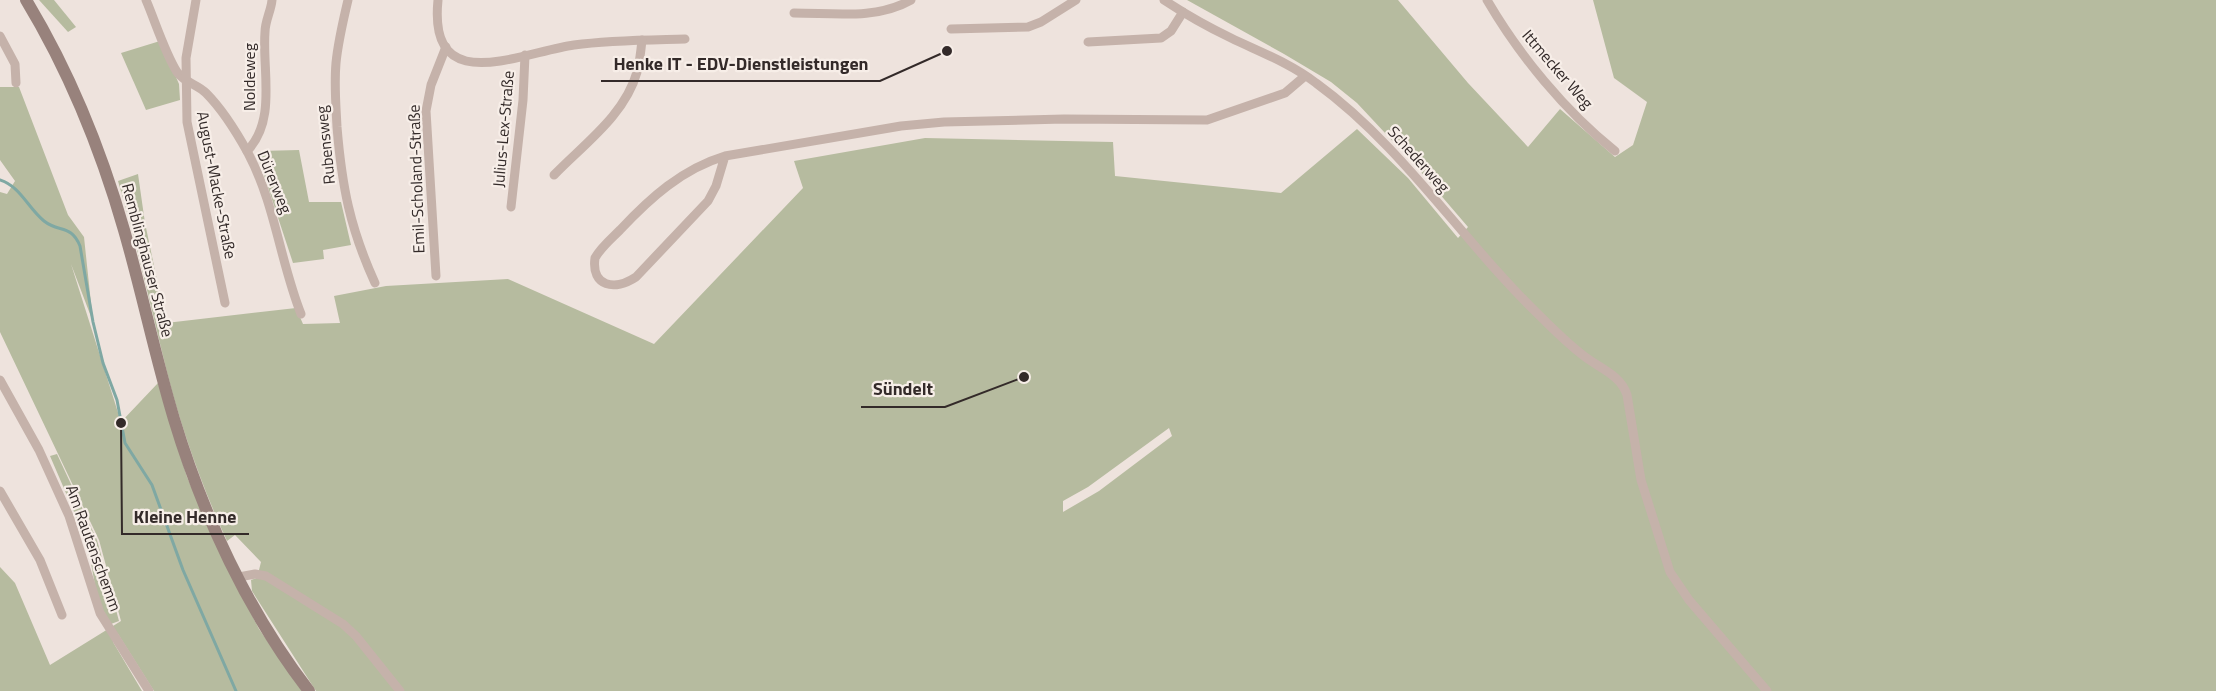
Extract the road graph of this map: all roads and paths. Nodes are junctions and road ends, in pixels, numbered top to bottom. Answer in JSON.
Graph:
{"nodes":[{"id":1,"x":26,"y":0,"type":"edge"},
{"id":2,"x":146,"y":0,"type":"edge"},
{"id":3,"x":196,"y":0,"type":"edge"},
{"id":4,"x":272,"y":0,"type":"edge"},
{"id":5,"x":348,"y":0,"type":"edge"},
{"id":6,"x":438,"y":0,"type":"edge"},
{"id":7,"x":911,"y":0,"type":"edge"},
{"id":8,"x":1076,"y":0,"type":"edge"},
{"id":9,"x":1164,"y":0,"type":"edge"},
{"id":10,"x":1487,"y":0,"type":"edge"},
{"id":11,"x":1183,"y":12,"type":"junction"},
{"id":12,"x":794,"y":13,"type":"dead end"},
{"id":13,"x":951,"y":29,"type":"dead end"},
{"id":14,"x":0,"y":36,"type":"edge"},
{"id":15,"x":685,"y":39,"type":"dead end"},
{"id":16,"x":642,"y":40,"type":"junction"},
{"id":17,"x":1088,"y":42,"type":"dead end"},
{"id":18,"x":446,"y":48,"type":"junction"},
{"id":19,"x":525,"y":55,"type":"junction"},
{"id":20,"x":1305,"y":76,"type":"junction"},
{"id":21,"x":16,"y":82,"type":"dead end"},
{"id":22,"x":186,"y":82,"type":"junction"},
{"id":23,"x":247,"y":151,"type":"junction"},
{"id":24,"x":1615,"y":151,"type":"dead end"},
{"id":25,"x":725,"y":156,"type":"junction"},
{"id":26,"x":554,"y":175,"type":"dead end"},
{"id":27,"x":511,"y":207,"type":"dead end"},
{"id":28,"x":436,"y":276,"type":"dead end"},
{"id":29,"x":375,"y":283,"type":"dead end"},
{"id":30,"x":225,"y":303,"type":"dead end"},
{"id":31,"x":301,"y":314,"type":"dead end"},
{"id":32,"x":0,"y":380,"type":"edge"},
{"id":33,"x":0,"y":491,"type":"edge"},
{"id":34,"x":239,"y":577,"type":"junction"},
{"id":35,"x":62,"y":615,"type":"dead end"},
{"id":36,"x":149,"y":691,"type":"edge"},
{"id":37,"x":309,"y":691,"type":"edge"},
{"id":38,"x":400,"y":691,"type":"edge"},
{"id":39,"x":1767,"y":691,"type":"edge"}],
"edges":[{"from":1,"to":34,"type":"main road","name":"Remblinghauser Straße"},
{"from":2,"to":22,"type":"street"},
{"from":3,"to":22,"type":"street","name":"August-Macke-Straße"},
{"from":4,"to":23,"type":"street","name":"Noldeweg"},
{"from":5,"to":29,"type":"street","name":"Rubensweg"},
{"from":6,"to":18,"type":"street"},
{"from":7,"to":12,"type":"street"},
{"from":8,"to":13,"type":"street"},
{"from":9,"to":11,"type":"street","name":"Schederweg"},
{"from":10,"to":24,"type":"street","name":"Ittmecker Weg"},
{"from":11,"to":17,"type":"street"},
{"from":11,"to":20,"type":"street","name":"Schederweg"},
{"from":14,"to":21,"type":"street"},
{"from":15,"to":16,"type":"street"},
{"from":16,"to":19,"type":"street"},
{"from":16,"to":26,"type":"street"},
{"from":18,"to":19,"type":"street"},
{"from":18,"to":28,"type":"street","name":"Emil-Scholand-Straße"},
{"from":19,"to":27,"type":"street","name":"Julius-Lex-Straße"},
{"from":20,"to":25,"type":"street"},
{"from":20,"to":39,"type":"street","name":"Schederweg"},
{"from":22,"to":23,"type":"street","name":"Dürerweg"},
{"from":22,"to":30,"type":"street","name":"August-Macke-Straße"},
{"from":23,"to":31,"type":"street","name":"Dürerweg"},
{"from":25,"to":25,"type":"street"},
{"from":32,"to":36,"type":"street","name":"Am Rautenschemm"},
{"from":33,"to":35,"type":"street"},
{"from":34,"to":37,"type":"main road","name":"Remblinghauser Straße"},
{"from":34,"to":38,"type":"street"}]}
